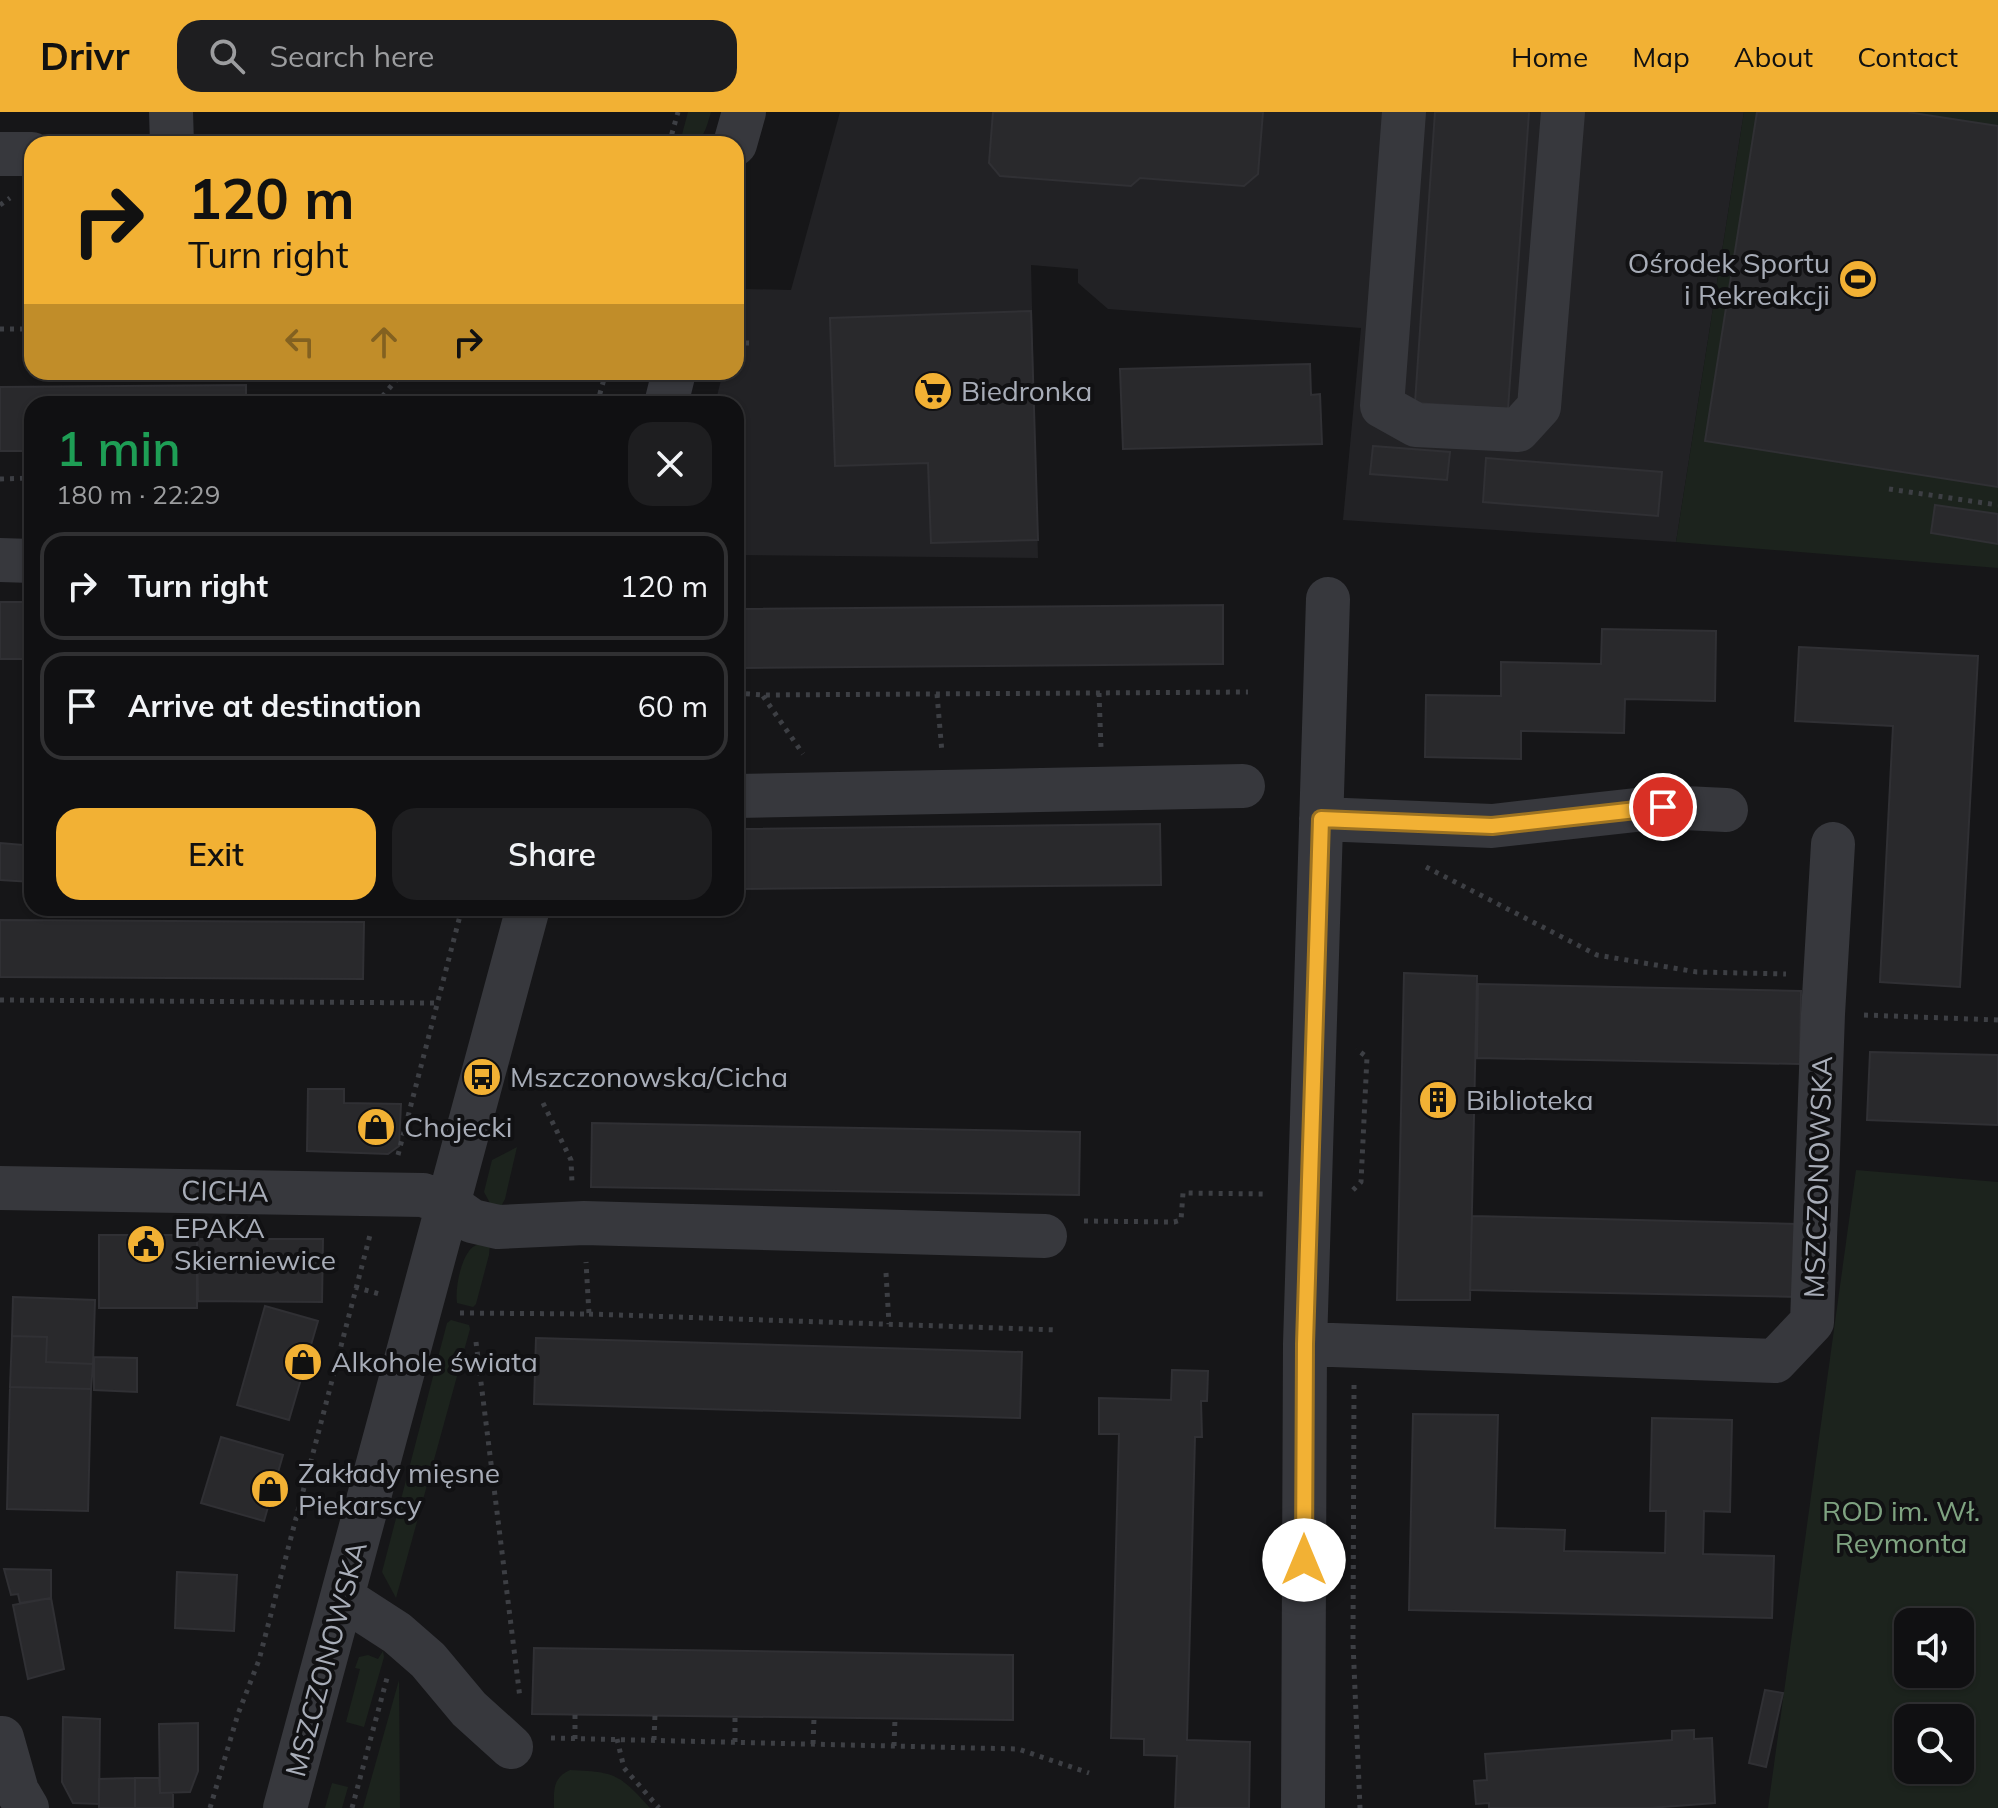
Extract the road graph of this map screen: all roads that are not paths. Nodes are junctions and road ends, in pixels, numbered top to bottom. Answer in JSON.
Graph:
{"nodes":[{"id":1,"x":171,"y":112,"type":"edge"},
{"id":2,"x":744,"y":112,"type":"edge"},
{"id":3,"x":1404,"y":112,"type":"edge"},
{"id":4,"x":1563,"y":112,"type":"edge"},
{"id":5,"x":172,"y":136,"type":"edge"},
{"id":6,"x":737,"y":136,"type":"edge"},
{"id":7,"x":0,"y":154,"type":"edge"},
{"id":8,"x":24,"y":154,"type":"edge"},
{"id":9,"x":0,"y":560,"type":"edge"},
{"id":10,"x":24,"y":561,"type":"edge"},
{"id":11,"x":1328,"y":599,"type":"dead end"},
{"id":12,"x":1243,"y":786,"type":"dead end"},
{"id":13,"x":744,"y":796,"type":"edge"},
{"id":14,"x":1726,"y":810,"type":"dead end"},
{"id":15,"x":1321,"y":819,"type":"junction"},
{"id":16,"x":1833,"y":844,"type":"dead end"},
{"id":17,"x":526,"y":916,"type":"edge"},
{"id":18,"x":0,"y":1188,"type":"edge"},
{"id":19,"x":448,"y":1204,"type":"junction"},
{"id":20,"x":1045,"y":1236,"type":"dead end"},
{"id":21,"x":1305,"y":1344,"type":"junction"},
{"id":22,"x":343,"y":1598,"type":"junction"},
{"id":23,"x":0,"y":1738,"type":"edge"},
{"id":24,"x":529,"y":1743,"type":"road end"},
{"id":25,"x":27,"y":1808,"type":"edge"},
{"id":26,"x":285,"y":1808,"type":"edge"},
{"id":27,"x":1303,"y":1808,"type":"edge"}],
"edges":[{"from":1,"to":5,"type":"street"},
{"from":2,"to":6,"type":"street"},
{"from":3,"to":4,"type":"street"},
{"from":7,"to":8,"type":"street"},
{"from":9,"to":10,"type":"street"},
{"from":11,"to":15,"type":"street"},
{"from":12,"to":13,"type":"street"},
{"from":14,"to":15,"type":"street"},
{"from":15,"to":21,"type":"street"},
{"from":16,"to":21,"type":"street","name":"MSZCZONOWSKA"},
{"from":17,"to":19,"type":"street","name":"MSZCZONOWSKA"},
{"from":18,"to":19,"type":"street","name":"CICHA"},
{"from":19,"to":20,"type":"street","name":"CICHA"},
{"from":19,"to":22,"type":"street","name":"MSZCZONOWSKA"},
{"from":21,"to":27,"type":"street"},
{"from":22,"to":24,"type":"street"},
{"from":22,"to":26,"type":"street","name":"MSZCZONOWSKA"},
{"from":23,"to":25,"type":"street"}]}
